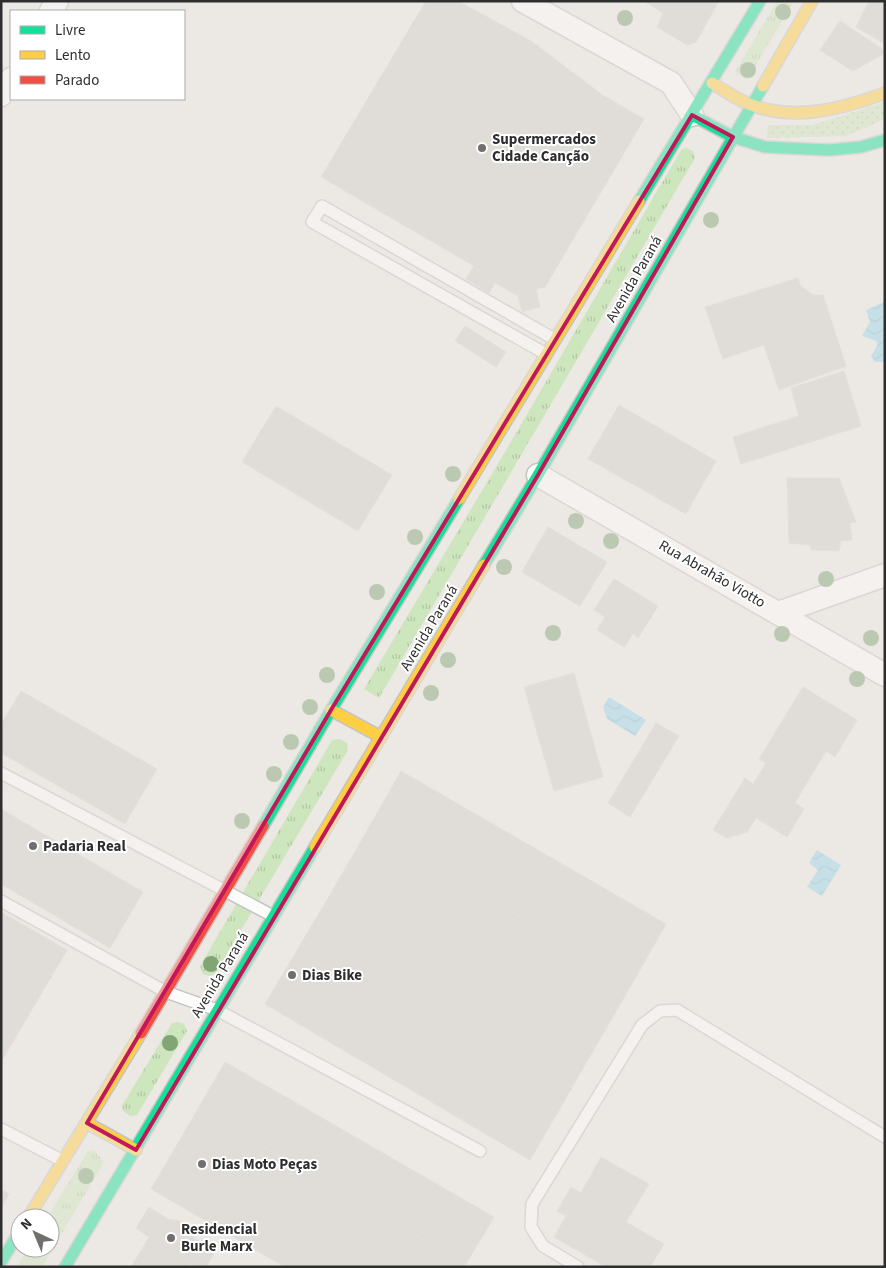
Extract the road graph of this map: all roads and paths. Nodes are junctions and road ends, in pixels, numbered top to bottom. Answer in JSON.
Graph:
{"nodes":[{"id":1,"x":523,"y":1,"type":"edge"},
{"id":2,"x":760,"y":1,"type":"edge"},
{"id":3,"x":812,"y":1,"type":"edge"},
{"id":4,"x":10,"y":80,"type":"edge"},
{"id":5,"x":672,"y":83,"type":"junction"},
{"id":6,"x":712,"y":83,"type":"junction"},
{"id":7,"x":885,"y":93,"type":"edge"},
{"id":8,"x":1,"y":95,"type":"edge"},
{"id":9,"x":752,"y":105,"type":"junction"},
{"id":10,"x":692,"y":115,"type":"junction"},
{"id":11,"x":733,"y":136,"type":"junction"},
{"id":12,"x":885,"y":140,"type":"edge"},
{"id":13,"x":554,"y":339,"type":"junction"},
{"id":14,"x":546,"y":354,"type":"junction"},
{"id":15,"x":538,"y":475,"type":"junction"},
{"id":16,"x":885,"y":574,"type":"edge"},
{"id":17,"x":778,"y":613,"type":"junction"},
{"id":18,"x":885,"y":674,"type":"edge"},
{"id":19,"x":331,"y":710,"type":"junction"},
{"id":20,"x":380,"y":737,"type":"junction"},
{"id":21,"x":1,"y":773,"type":"edge"},
{"id":22,"x":225,"y":892,"type":"junction"},
{"id":23,"x":1,"y":901,"type":"edge"},
{"id":24,"x":273,"y":916,"type":"junction"},
{"id":25,"x":166,"y":992,"type":"junction"},
{"id":26,"x":217,"y":1010,"type":"junction"},
{"id":27,"x":87,"y":1122,"type":"junction"},
{"id":28,"x":1,"y":1129,"type":"edge"},
{"id":29,"x":885,"y":1137,"type":"edge"},
{"id":30,"x":136,"y":1150,"type":"junction"},
{"id":31,"x":480,"y":1151,"type":"dead end"},
{"id":32,"x":63,"y":1161,"type":"junction"},
{"id":33,"x":34,"y":1208,"type":"edge"},
{"id":34,"x":10,"y":1248,"type":"edge"},
{"id":35,"x":1,"y":1262,"type":"edge"},
{"id":36,"x":66,"y":1267,"type":"edge"},
{"id":37,"x":578,"y":1267,"type":"edge"}],
"edges":[{"from":1,"to":5,"type":"street"},
{"from":2,"to":6,"type":"main road"},
{"from":3,"to":9,"type":"main road","name":"Avenida Paraná"},
{"from":4,"to":8,"type":"street"},
{"from":5,"to":6,"type":"street"},
{"from":5,"to":10,"type":"street"},
{"from":6,"to":9,"type":"main road"},
{"from":6,"to":10,"type":"main road"},
{"from":7,"to":9,"type":"main road"},
{"from":9,"to":11,"type":"main road","name":"Avenida Paraná"},
{"from":10,"to":11,"type":"main road"},
{"from":10,"to":13,"type":"main road"},
{"from":11,"to":12,"type":"main road"},
{"from":11,"to":15,"type":"main road","name":"Avenida Paraná"},
{"from":13,"to":14,"type":"main road"},
{"from":13,"to":14,"type":"lane"},
{"from":14,"to":19,"type":"main road"},
{"from":15,"to":17,"type":"street","name":"Rua Abrahão Viotto"},
{"from":15,"to":20,"type":"main road","name":"Avenida Paraná"},
{"from":16,"to":17,"type":"street"},
{"from":17,"to":18,"type":"street","name":"Rua Abrahão Viotto"},
{"from":19,"to":20,"type":"main road"},
{"from":19,"to":22,"type":"main road"},
{"from":20,"to":24,"type":"main road","name":"Avenida Paraná"},
{"from":21,"to":22,"type":"lane"},
{"from":22,"to":24,"type":"lane"},
{"from":22,"to":25,"type":"main road"},
{"from":23,"to":25,"type":"lane"},
{"from":24,"to":26,"type":"main road","name":"Avenida Paraná"},
{"from":25,"to":26,"type":"lane"},
{"from":25,"to":27,"type":"main road"},
{"from":26,"to":30,"type":"main road","name":"Avenida Paraná"},
{"from":26,"to":31,"type":"lane"},
{"from":27,"to":30,"type":"main road"},
{"from":27,"to":32,"type":"main road"},
{"from":28,"to":32,"type":"lane"},
{"from":29,"to":37,"type":"lane"},
{"from":30,"to":36,"type":"main road","name":"Avenida Paraná"},
{"from":32,"to":33,"type":"main road"},
{"from":34,"to":35,"type":"main road"}]}
